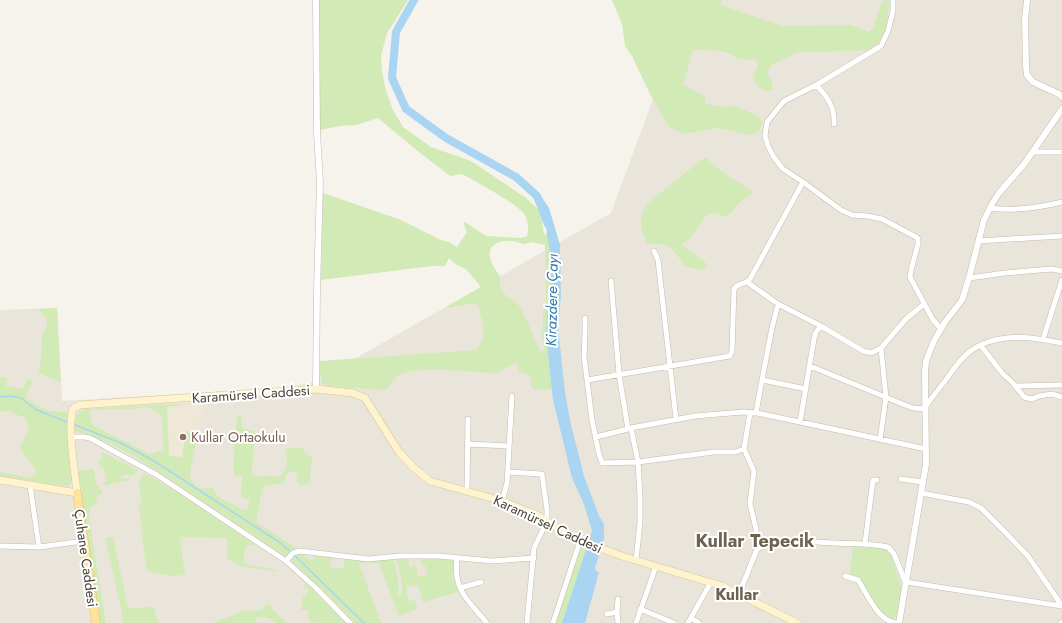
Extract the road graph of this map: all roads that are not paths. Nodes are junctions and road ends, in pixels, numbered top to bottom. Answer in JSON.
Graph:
{"nodes":[{"id":1,"x":316,"y":0,"type":"edge"},
{"id":2,"x":894,"y":0,"type":"edge"},
{"id":3,"x":1027,"y":0,"type":"edge"},
{"id":4,"x":816,"y":85,"type":"junction"},
{"id":5,"x":1062,"y":97,"type":"edge"},
{"id":6,"x":1062,"y":109,"type":"edge"},
{"id":7,"x":834,"y":124,"type":"dead end"},
{"id":8,"x":1033,"y":152,"type":"junction"},
{"id":9,"x":1062,"y":152,"type":"edge"},
{"id":10,"x":803,"y":182,"type":"junction"},
{"id":11,"x":1062,"y":202,"type":"edge"},
{"id":12,"x":990,"y":208,"type":"junction"},
{"id":13,"x":1062,"y":236,"type":"edge"},
{"id":14,"x":978,"y":241,"type":"junction"},
{"id":15,"x":654,"y":251,"type":"dead end"},
{"id":16,"x":1062,"y":271,"type":"edge"},
{"id":17,"x":969,"y":278,"type":"junction"},
{"id":18,"x":1062,"y":280,"type":"edge"},
{"id":19,"x":611,"y":281,"type":"dead end"},
{"id":20,"x":747,"y":282,"type":"junction"},
{"id":21,"x":778,"y":304,"type":"junction"},
{"id":22,"x":924,"y":304,"type":"junction"},
{"id":23,"x":585,"y":318,"type":"dead end"},
{"id":24,"x":821,"y":326,"type":"junction"},
{"id":25,"x":941,"y":329,"type":"junction"},
{"id":26,"x":1043,"y":339,"type":"junction"},
{"id":27,"x":1062,"y":343,"type":"edge"},
{"id":28,"x":980,"y":346,"type":"junction"},
{"id":29,"x":881,"y":348,"type":"junction"},
{"id":30,"x":670,"y":366,"type":"junction"},
{"id":31,"x":810,"y":366,"type":"junction"},
{"id":32,"x":619,"y":374,"type":"junction"},
{"id":33,"x":587,"y":380,"type":"junction"},
{"id":34,"x":762,"y":380,"type":"junction"},
{"id":35,"x":1062,"y":385,"type":"edge"},
{"id":36,"x":1016,"y":386,"type":"junction"},
{"id":37,"x":316,"y":389,"type":"junction"},
{"id":38,"x":806,"y":389,"type":"junction"},
{"id":39,"x":512,"y":396,"type":"dead end"},
{"id":40,"x":886,"y":397,"type":"junction"},
{"id":41,"x":1062,"y":397,"type":"edge"},
{"id":42,"x":926,"y":407,"type":"junction"},
{"id":43,"x":753,"y":413,"type":"junction"},
{"id":44,"x":468,"y":419,"type":"dead end"},
{"id":45,"x":676,"y":419,"type":"junction"},
{"id":46,"x":800,"y":422,"type":"junction"},
{"id":47,"x":630,"y":429,"type":"junction"},
{"id":48,"x":72,"y":434,"type":"junction"},
{"id":49,"x":596,"y":437,"type":"junction"},
{"id":50,"x":880,"y":440,"type":"junction"},
{"id":51,"x":467,"y":444,"type":"junction"},
{"id":52,"x":509,"y":446,"type":"junction"},
{"id":53,"x":744,"y":449,"type":"junction"},
{"id":54,"x":926,"y":449,"type":"junction"},
{"id":55,"x":638,"y":462,"type":"junction"},
{"id":56,"x":508,"y":472,"type":"junction"},
{"id":57,"x":901,"y":479,"type":"dead end"},
{"id":58,"x":0,"y":480,"type":"edge"},
{"id":59,"x":877,"y":480,"type":"dead end"},
{"id":60,"x":922,"y":482,"type":"junction"},
{"id":61,"x":30,"y":485,"type":"junction"},
{"id":62,"x":467,"y":491,"type":"junction"},
{"id":63,"x":77,"y":493,"type":"junction"},
{"id":64,"x":921,"y":493,"type":"junction"},
{"id":65,"x":502,"y":501,"type":"junction"},
{"id":66,"x":547,"y":521,"type":"junction"},
{"id":67,"x":84,"y":541,"type":"junction"},
{"id":68,"x":580,"y":541,"type":"junction"},
{"id":69,"x":864,"y":544,"type":"junction"},
{"id":70,"x":0,"y":546,"type":"edge"},
{"id":71,"x":39,"y":547,"type":"junction"},
{"id":72,"x":757,"y":549,"type":"junction"},
{"id":73,"x":290,"y":557,"type":"junction"},
{"id":74,"x":457,"y":558,"type":"junction"},
{"id":75,"x":534,"y":558,"type":"junction"},
{"id":76,"x":636,"y":560,"type":"junction"},
{"id":77,"x":656,"y":566,"type":"junction"},
{"id":78,"x":846,"y":576,"type":"dead end"},
{"id":79,"x":481,"y":582,"type":"dead end"},
{"id":80,"x":711,"y":582,"type":"junction"},
{"id":81,"x":906,"y":583,"type":"junction"},
{"id":82,"x":460,"y":588,"type":"junction"},
{"id":83,"x":739,"y":594,"type":"junction"},
{"id":84,"x":618,"y":599,"type":"dead end"},
{"id":85,"x":1062,"y":606,"type":"edge"},
{"id":86,"x":640,"y":609,"type":"junction"},
{"id":87,"x":617,"y":612,"type":"junction"},
{"id":88,"x":607,"y":614,"type":"dead end"},
{"id":89,"x":689,"y":621,"type":"edge"},
{"id":90,"x":96,"y":623,"type":"edge"},
{"id":91,"x":350,"y":623,"type":"edge"},
{"id":92,"x":487,"y":623,"type":"edge"},
{"id":93,"x":527,"y":623,"type":"edge"},
{"id":94,"x":553,"y":623,"type":"edge"},
{"id":95,"x":618,"y":623,"type":"edge"},
{"id":96,"x":636,"y":623,"type":"edge"},
{"id":97,"x":674,"y":623,"type":"edge"},
{"id":98,"x":700,"y":623,"type":"edge"},
{"id":99,"x":797,"y":623,"type":"edge"},
{"id":100,"x":898,"y":623,"type":"edge"}],
"edges":[{"from":1,"to":37,"type":"street"},
{"from":2,"to":4,"type":"street"},
{"from":3,"to":5,"type":"street"},
{"from":4,"to":7,"type":"street"},
{"from":4,"to":10,"type":"street"},
{"from":6,"to":8,"type":"street"},
{"from":8,"to":9,"type":"street"},
{"from":8,"to":12,"type":"street"},
{"from":10,"to":20,"type":"street"},
{"from":10,"to":22,"type":"street"},
{"from":11,"to":12,"type":"street"},
{"from":12,"to":14,"type":"street"},
{"from":13,"to":14,"type":"street"},
{"from":14,"to":17,"type":"street"},
{"from":15,"to":30,"type":"street"},
{"from":16,"to":17,"type":"street"},
{"from":17,"to":25,"type":"street"},
{"from":18,"to":26,"type":"street"},
{"from":19,"to":32,"type":"street"},
{"from":20,"to":21,"type":"street"},
{"from":20,"to":30,"type":"street"},
{"from":21,"to":24,"type":"street"},
{"from":21,"to":34,"type":"street"},
{"from":22,"to":25,"type":"street"},
{"from":22,"to":29,"type":"street"},
{"from":23,"to":33,"type":"street"},
{"from":24,"to":29,"type":"street"},
{"from":24,"to":31,"type":"street"},
{"from":25,"to":42,"type":"street"},
{"from":26,"to":27,"type":"street"},
{"from":26,"to":28,"type":"street"},
{"from":28,"to":36,"type":"street"},
{"from":28,"to":42,"type":"street"},
{"from":29,"to":40,"type":"street"},
{"from":30,"to":32,"type":"street"},
{"from":30,"to":45,"type":"street"},
{"from":31,"to":38,"type":"street"},
{"from":31,"to":40,"type":"street"},
{"from":32,"to":33,"type":"street"},
{"from":32,"to":47,"type":"street"},
{"from":33,"to":49,"type":"street"},
{"from":34,"to":38,"type":"street"},
{"from":34,"to":43,"type":"street"},
{"from":35,"to":36,"type":"street"},
{"from":36,"to":41,"type":"street"},
{"from":37,"to":48,"type":"main road","name":"Karamürsel Caddesi"},
{"from":37,"to":62,"type":"main road","name":"Karamürsel Caddesi"},
{"from":38,"to":46,"type":"street"},
{"from":39,"to":52,"type":"street"},
{"from":40,"to":42,"type":"street"},
{"from":40,"to":50,"type":"street"},
{"from":42,"to":54,"type":"street"},
{"from":43,"to":45,"type":"street"},
{"from":43,"to":46,"type":"street"},
{"from":43,"to":53,"type":"street"},
{"from":44,"to":51,"type":"street"},
{"from":45,"to":47,"type":"street"},
{"from":46,"to":50,"type":"street"},
{"from":47,"to":49,"type":"street"},
{"from":47,"to":55,"type":"street"},
{"from":48,"to":63,"type":"main road","name":"Karamürsel Caddesi"},
{"from":48,"to":73,"type":"street"},
{"from":49,"to":55,"type":"street"},
{"from":50,"to":54,"type":"street"},
{"from":51,"to":52,"type":"street"},
{"from":51,"to":62,"type":"street"},
{"from":52,"to":56,"type":"street"},
{"from":53,"to":55,"type":"street"},
{"from":53,"to":72,"type":"street"},
{"from":54,"to":60,"type":"street"},
{"from":55,"to":76,"type":"street"},
{"from":56,"to":65,"type":"street"},
{"from":56,"to":66,"type":"street"},
{"from":57,"to":60,"type":"street"},
{"from":58,"to":61,"type":"main road"},
{"from":59,"to":69,"type":"street"},
{"from":60,"to":64,"type":"street"},
{"from":61,"to":63,"type":"main road"},
{"from":61,"to":71,"type":"street"},
{"from":62,"to":65,"type":"main road","name":"Karamürsel Caddesi"},
{"from":63,"to":67,"type":"main road","name":"Çuhane Caddesi"},
{"from":64,"to":81,"type":"street"},
{"from":64,"to":85,"type":"street"},
{"from":65,"to":66,"type":"main road","name":"Karamürsel Caddesi"},
{"from":66,"to":68,"type":"main road","name":"Karamürsel Caddesi"},
{"from":66,"to":75,"type":"street"},
{"from":67,"to":71,"type":"street"},
{"from":67,"to":90,"type":"main road","name":"Çuhane Caddesi"},
{"from":68,"to":76,"type":"main road","name":"Karamürsel Caddesi"},
{"from":68,"to":94,"type":"street"},
{"from":69,"to":72,"type":"street"},
{"from":69,"to":81,"type":"street"},
{"from":70,"to":71,"type":"street"},
{"from":72,"to":83,"type":"street"},
{"from":73,"to":74,"type":"street"},
{"from":73,"to":91,"type":"street"},
{"from":74,"to":75,"type":"street"},
{"from":74,"to":82,"type":"street"},
{"from":75,"to":93,"type":"street"},
{"from":76,"to":77,"type":"main road","name":"Karamürsel Caddesi"},
{"from":77,"to":80,"type":"main road","name":"Karamürsel Caddesi"},
{"from":77,"to":86,"type":"street"},
{"from":78,"to":100,"type":"street"},
{"from":79,"to":82,"type":"street"},
{"from":80,"to":83,"type":"main road","name":"Karamürsel Caddesi"},
{"from":80,"to":89,"type":"street"},
{"from":81,"to":85,"type":"street"},
{"from":81,"to":100,"type":"street"},
{"from":82,"to":92,"type":"street"},
{"from":83,"to":99,"type":"main road","name":"Karamürsel Caddesi"},
{"from":84,"to":87,"type":"street"},
{"from":86,"to":96,"type":"street"},
{"from":86,"to":97,"type":"street"},
{"from":87,"to":88,"type":"street"},
{"from":87,"to":95,"type":"street"},
{"from":89,"to":98,"type":"street"}]}
